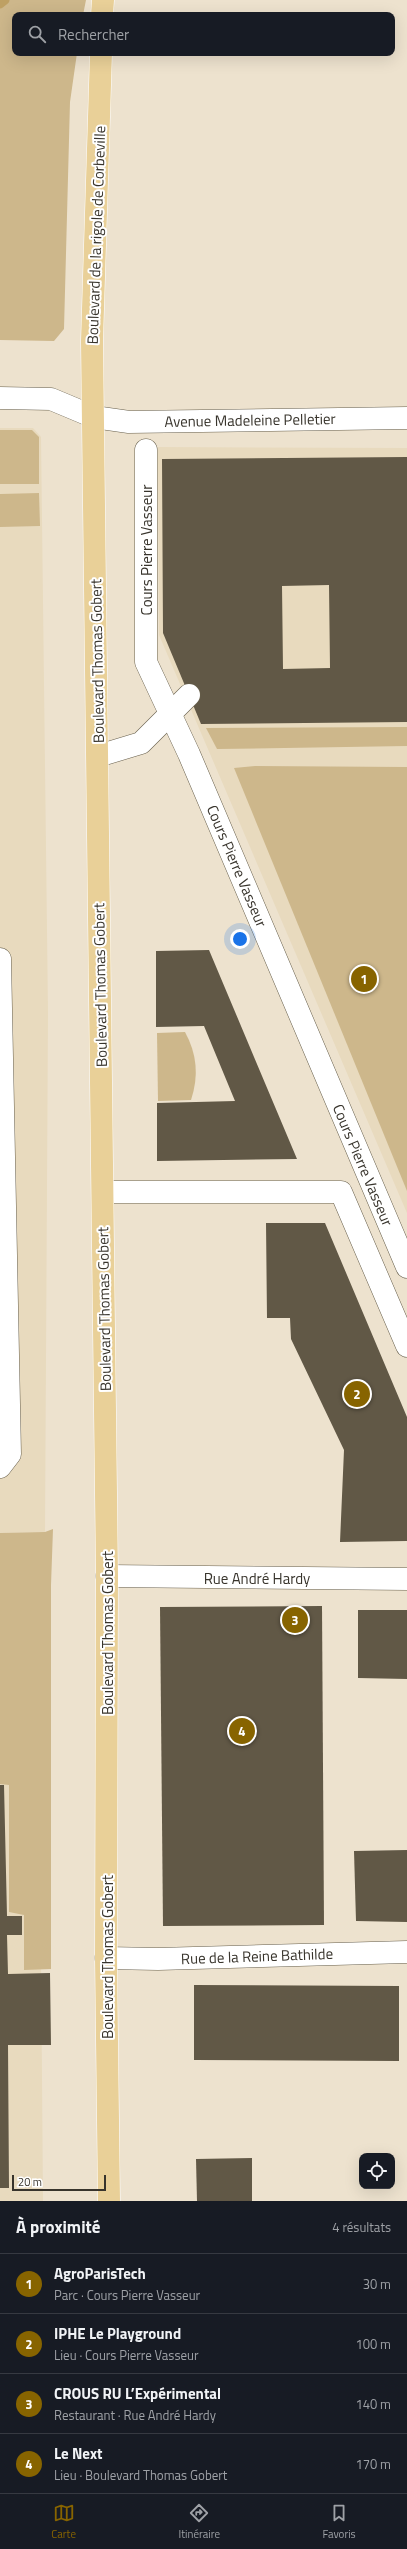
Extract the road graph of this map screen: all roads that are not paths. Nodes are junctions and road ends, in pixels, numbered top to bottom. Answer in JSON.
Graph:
{"nodes":[{"id":1,"x":102,"y":0,"type":"edge"},
{"id":2,"x":102,"y":12,"type":"edge"},
{"id":3,"x":101,"y":56,"type":"edge"},
{"id":4,"x":0,"y":398,"type":"edge"},
{"id":5,"x":94,"y":417,"type":"junction"},
{"id":6,"x":407,"y":418,"type":"edge"},
{"id":7,"x":146,"y":450,"type":"dead end"},
{"id":8,"x":189,"y":695,"type":"dead end"},
{"id":9,"x":171,"y":713,"type":"junction"},
{"id":10,"x":98,"y":756,"type":"junction"},
{"id":11,"x":0,"y":959,"type":"edge"},
{"id":12,"x":103,"y":1192,"type":"junction"},
{"id":13,"x":407,"y":1267,"type":"edge"},
{"id":14,"x":407,"y":1346,"type":"edge"},
{"id":15,"x":0,"y":1467,"type":"edge"},
{"id":16,"x":107,"y":1576,"type":"junction"},
{"id":17,"x":407,"y":1579,"type":"edge"},
{"id":18,"x":407,"y":1952,"type":"edge"},
{"id":19,"x":106,"y":1958,"type":"junction"},
{"id":20,"x":109,"y":2201,"type":"edge"}],
"edges":[{"from":1,"to":2,"type":"main road"},
{"from":3,"to":5,"type":"main road","name":"Boulevard de la rigole de Corbeville"},
{"from":4,"to":5,"type":"street","name":"Avenue Madeleine Pelletier"},
{"from":5,"to":6,"type":"street","name":"Avenue Madeleine Pelletier"},
{"from":5,"to":10,"type":"main road","name":"Boulevard Thomas Gobert"},
{"from":7,"to":9,"type":"street","name":"Cours Pierre Vasseur"},
{"from":8,"to":9,"type":"street"},
{"from":9,"to":10,"type":"street"},
{"from":9,"to":13,"type":"street","name":"Cours Pierre Vasseur"},
{"from":10,"to":12,"type":"main road","name":"Boulevard Thomas Gobert"},
{"from":11,"to":15,"type":"street"},
{"from":12,"to":14,"type":"street"},
{"from":12,"to":16,"type":"main road","name":"Boulevard Thomas Gobert"},
{"from":16,"to":17,"type":"street","name":"Rue André Hardy"},
{"from":16,"to":19,"type":"main road","name":"Boulevard Thomas Gobert"},
{"from":18,"to":19,"type":"street","name":"Rue de la Reine Bathilde"},
{"from":19,"to":20,"type":"main road","name":"Boulevard Thomas Gobert"}]}
